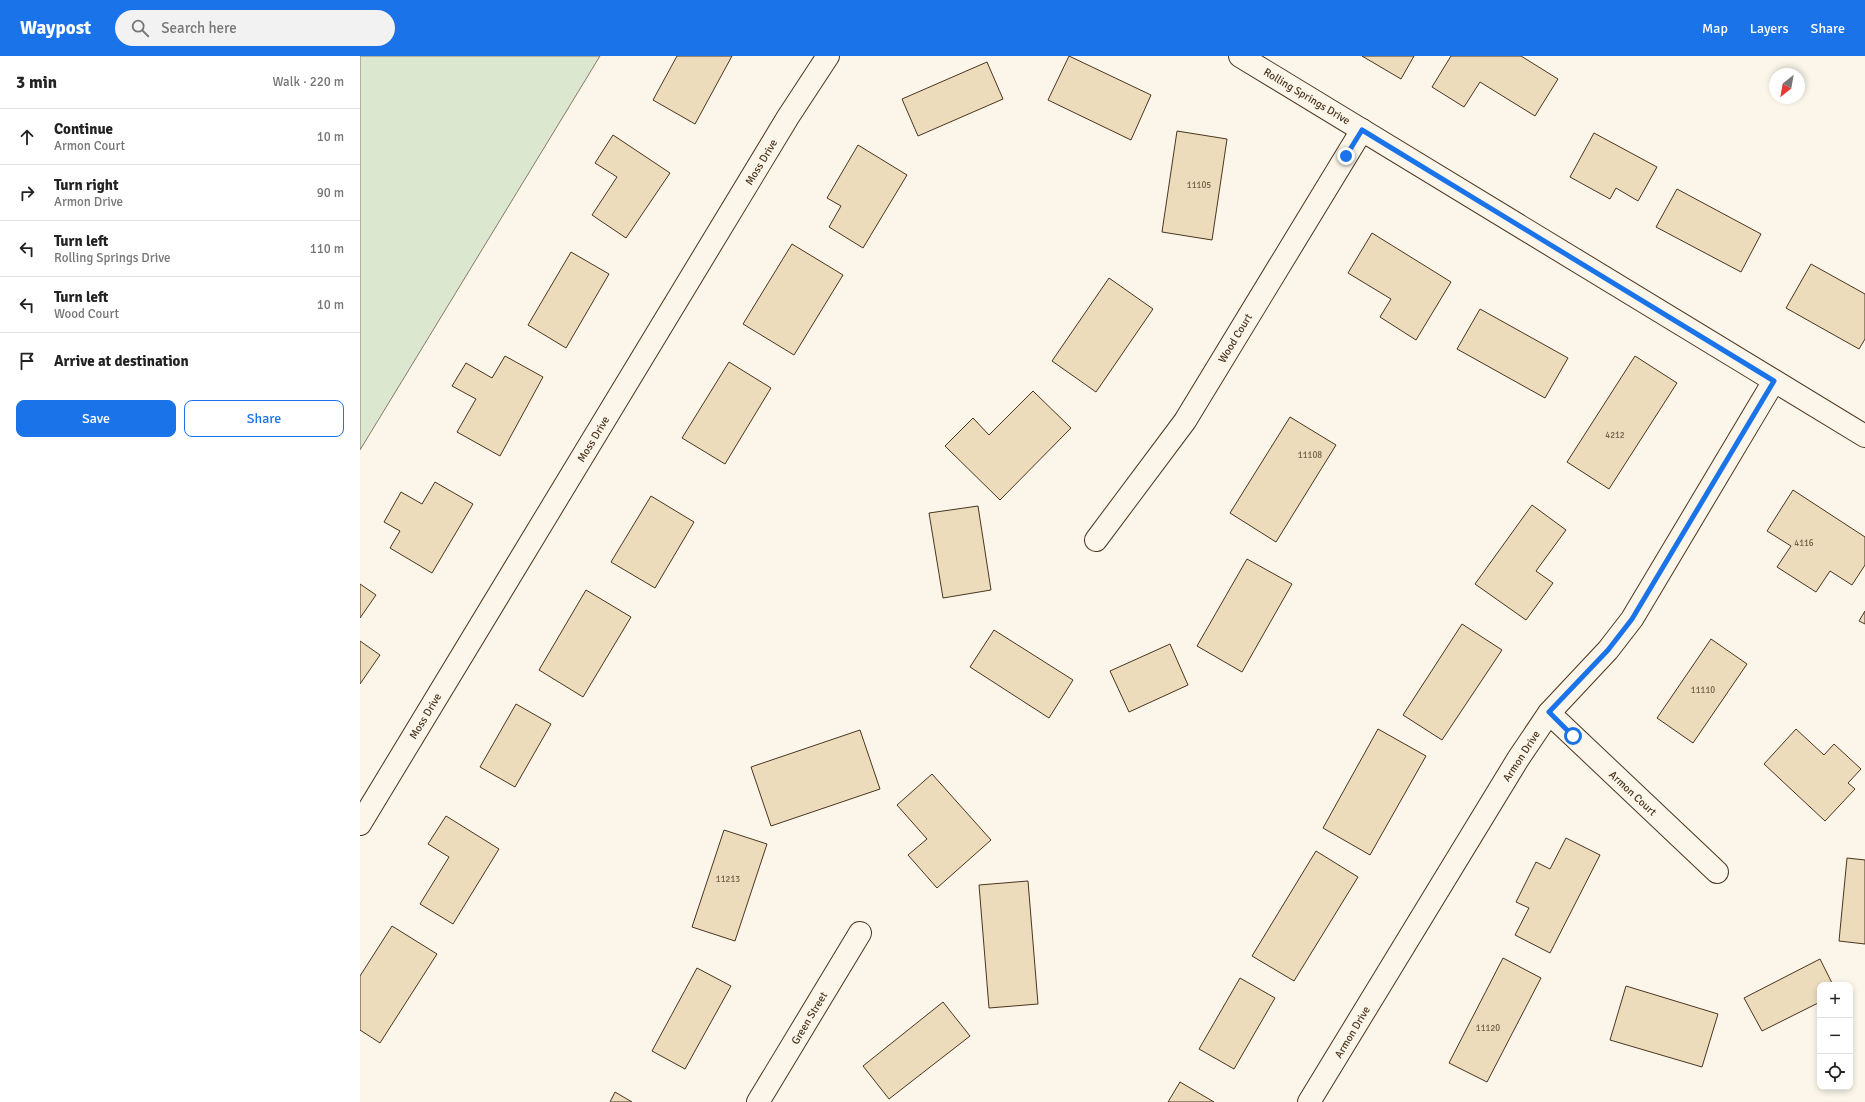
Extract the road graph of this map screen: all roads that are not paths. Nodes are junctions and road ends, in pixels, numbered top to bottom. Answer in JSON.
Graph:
{"nodes":[{"id":1,"x":828,"y":56,"type":"edge"},
{"id":2,"x":1240,"y":56,"type":"edge"},
{"id":3,"x":1362,"y":130,"type":"junction"},
{"id":4,"x":1774,"y":381,"type":"junction"},
{"id":5,"x":1865,"y":436,"type":"edge"},
{"id":6,"x":1096,"y":540,"type":"dead end"},
{"id":7,"x":1549,"y":712,"type":"junction"},
{"id":8,"x":360,"y":824,"type":"edge"},
{"id":9,"x":1717,"y":872,"type":"dead end"},
{"id":10,"x":860,"y":933,"type":"dead end"},
{"id":11,"x":758,"y":1102,"type":"edge"},
{"id":12,"x":1310,"y":1102,"type":"edge"}],
"edges":[{"from":1,"to":8,"type":"street","name":"Moss Drive"},
{"from":2,"to":3,"type":"street","name":"Rolling Springs Drive"},
{"from":3,"to":4,"type":"street","name":"Rolling Springs Drive"},
{"from":3,"to":6,"type":"street","name":"Wood Court"},
{"from":4,"to":5,"type":"street","name":"Rolling Springs Drive"},
{"from":4,"to":7,"type":"street","name":"Armon Drive"},
{"from":7,"to":9,"type":"street","name":"Armon Court"},
{"from":7,"to":12,"type":"street","name":"Armon Drive"},
{"from":10,"to":11,"type":"street","name":"Green Street"}]}
